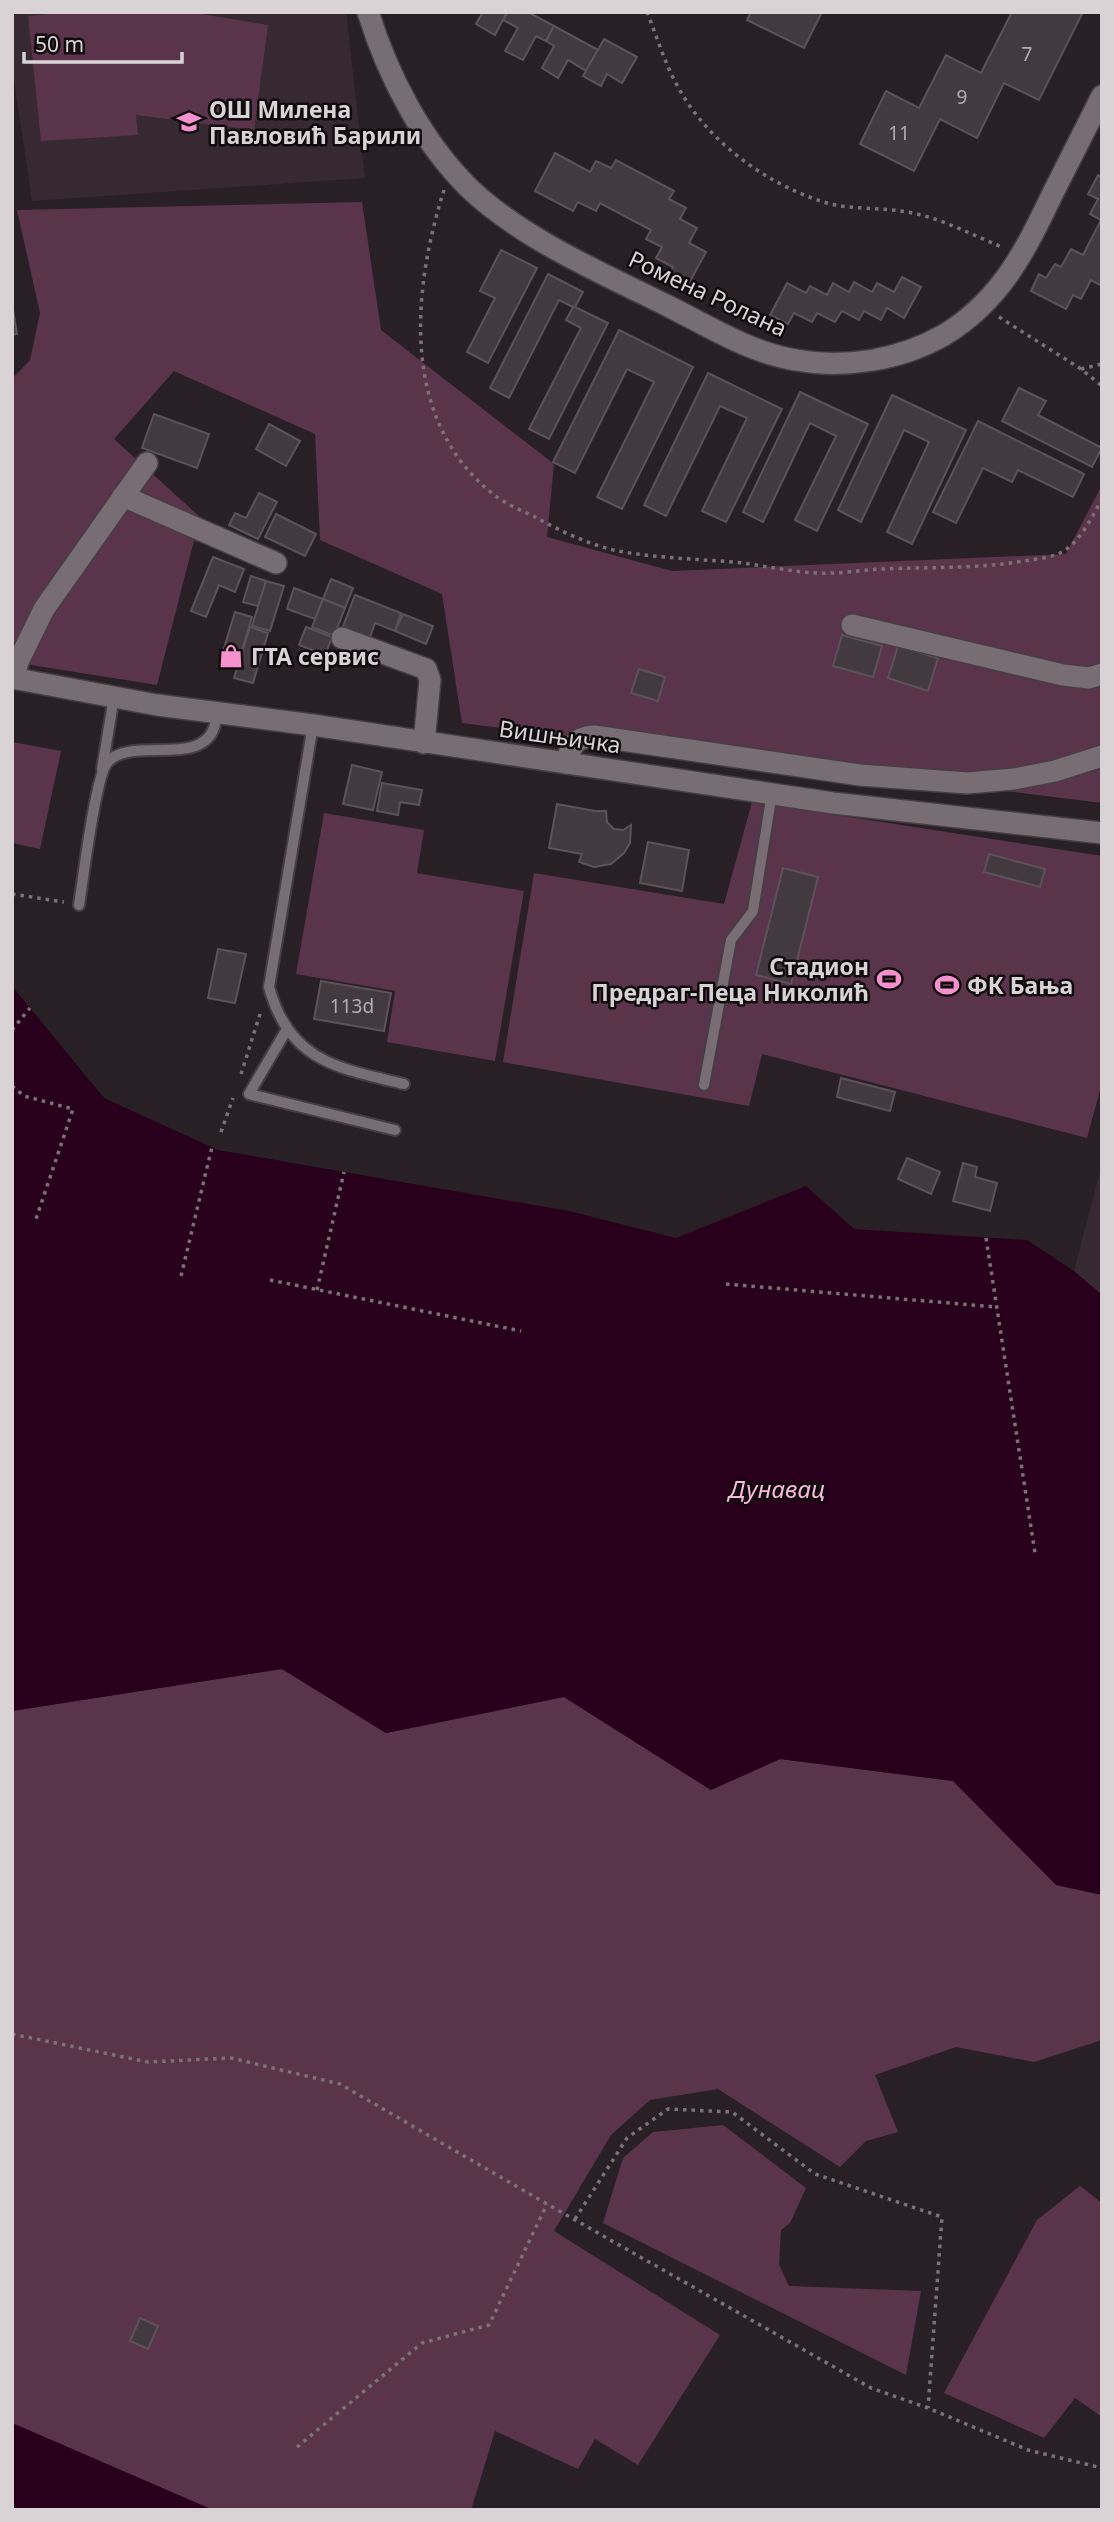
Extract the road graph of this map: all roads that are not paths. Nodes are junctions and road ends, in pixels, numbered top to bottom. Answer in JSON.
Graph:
{"nodes":[{"id":1,"x":368,"y":12,"type":"edge"},
{"id":2,"x":1102,"y":96,"type":"edge"},
{"id":3,"x":147,"y":463,"type":"dead end"},
{"id":4,"x":123,"y":496,"type":"junction"},
{"id":5,"x":276,"y":564,"type":"dead end"},
{"id":6,"x":852,"y":625,"type":"dead end"},
{"id":7,"x":342,"y":638,"type":"dead end"},
{"id":8,"x":1102,"y":674,"type":"edge"},
{"id":9,"x":13,"y":678,"type":"edge"},
{"id":10,"x":114,"y":697,"type":"junction"},
{"id":11,"x":216,"y":712,"type":"junction"},
{"id":12,"x":313,"y":725,"type":"junction"},
{"id":13,"x":424,"y":743,"type":"junction"},
{"id":14,"x":1102,"y":756,"type":"edge"},
{"id":15,"x":566,"y":762,"type":"junction"},
{"id":16,"x":102,"y":772,"type":"junction"},
{"id":17,"x":772,"y":793,"type":"junction"},
{"id":18,"x":1102,"y":833,"type":"edge"},
{"id":19,"x":79,"y":905,"type":"road end"},
{"id":20,"x":287,"y":1029,"type":"junction"},
{"id":21,"x":404,"y":1084,"type":"dead end"},
{"id":22,"x":704,"y":1086,"type":"dead end"},
{"id":23,"x":395,"y":1130,"type":"dead end"}],
"edges":[{"from":1,"to":2,"type":"street","name":"Ромена Ролана"},
{"from":3,"to":4,"type":"street"},
{"from":4,"to":5,"type":"street"},
{"from":4,"to":9,"type":"street"},
{"from":6,"to":8,"type":"street"},
{"from":7,"to":13,"type":"street"},
{"from":9,"to":10,"type":"street","name":"Вишњичка"},
{"from":10,"to":11,"type":"street","name":"Вишњичка"},
{"from":10,"to":16,"type":"lane"},
{"from":11,"to":12,"type":"street","name":"Вишњичка"},
{"from":11,"to":16,"type":"lane"},
{"from":12,"to":13,"type":"street","name":"Вишњичка"},
{"from":12,"to":20,"type":"lane"},
{"from":13,"to":15,"type":"street","name":"Вишњичка"},
{"from":14,"to":15,"type":"street"},
{"from":15,"to":17,"type":"street","name":"Вишњичка"},
{"from":16,"to":19,"type":"lane"},
{"from":17,"to":18,"type":"street","name":"Вишњичка"},
{"from":17,"to":22,"type":"lane"},
{"from":20,"to":21,"type":"lane"},
{"from":20,"to":23,"type":"lane"}]}
